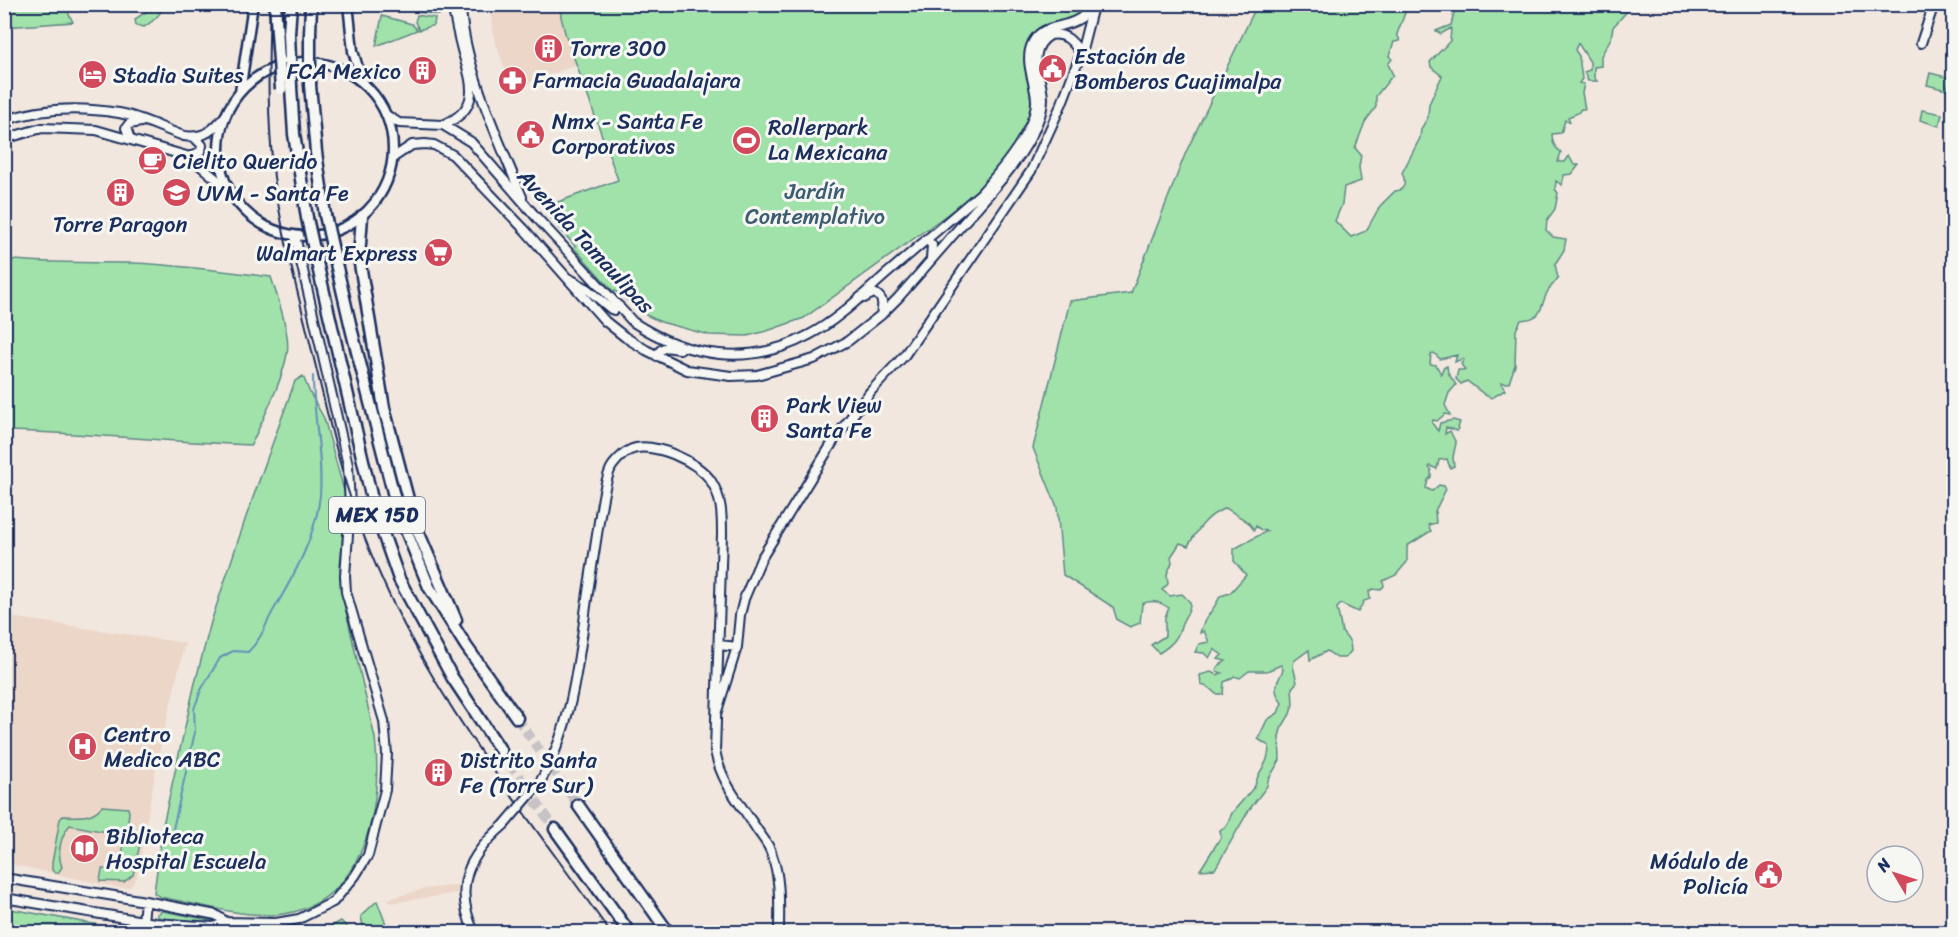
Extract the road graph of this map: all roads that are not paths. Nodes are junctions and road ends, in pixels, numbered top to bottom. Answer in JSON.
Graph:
{"nodes":[{"id":1,"x":253,"y":4,"type":"edge"},
{"id":2,"x":275,"y":4,"type":"edge"},
{"id":3,"x":291,"y":4,"type":"edge"},
{"id":4,"x":311,"y":4,"type":"edge"},
{"id":5,"x":348,"y":4,"type":"edge"},
{"id":6,"x":452,"y":4,"type":"edge"},
{"id":7,"x":461,"y":4,"type":"edge"},
{"id":8,"x":1094,"y":4,"type":"edge"},
{"id":9,"x":1934,"y":4,"type":"edge"},
{"id":10,"x":1920,"y":43,"type":"dead end"},
{"id":11,"x":1081,"y":53,"type":"junction"},
{"id":12,"x":362,"y":81,"type":"junction"},
{"id":13,"x":286,"y":88,"type":"junction"},
{"id":14,"x":240,"y":92,"type":"junction"},
{"id":15,"x":226,"y":115,"type":"junction"},
{"id":16,"x":388,"y":116,"type":"junction"},
{"id":17,"x":4,"y":121,"type":"edge"},
{"id":18,"x":143,"y":122,"type":"junction"},
{"id":19,"x":442,"y":125,"type":"junction"},
{"id":20,"x":195,"y":138,"type":"junction"},
{"id":21,"x":4,"y":139,"type":"edge"},
{"id":22,"x":130,"y":139,"type":"junction"},
{"id":23,"x":190,"y":157,"type":"junction"},
{"id":24,"x":394,"y":157,"type":"junction"},
{"id":25,"x":228,"y":189,"type":"junction"},
{"id":26,"x":525,"y":204,"type":"junction"},
{"id":27,"x":362,"y":216,"type":"junction"},
{"id":28,"x":295,"y":236,"type":"junction"},
{"id":29,"x":926,"y":240,"type":"junction"},
{"id":30,"x":930,"y":261,"type":"junction"},
{"id":31,"x":566,"y":278,"type":"junction"},
{"id":32,"x":619,"y":306,"type":"junction"},
{"id":33,"x":881,"y":315,"type":"junction"},
{"id":34,"x":836,"y":318,"type":"junction"},
{"id":35,"x":687,"y":349,"type":"junction"},
{"id":36,"x":657,"y":356,"type":"junction"},
{"id":37,"x":720,"y":645,"type":"junction"},
{"id":38,"x":466,"y":646,"type":"junction"},
{"id":39,"x":737,"y":647,"type":"junction"},
{"id":40,"x":716,"y":715,"type":"junction"},
{"id":41,"x":517,"y":718,"type":"tunnel mouth"},
{"id":42,"x":501,"y":751,"type":"tunnel mouth"},
{"id":43,"x":578,"y":805,"type":"tunnel mouth"},
{"id":44,"x":555,"y":830,"type":"tunnel mouth"},
{"id":45,"x":4,"y":878,"type":"edge"},
{"id":46,"x":4,"y":898,"type":"edge"},
{"id":47,"x":145,"y":901,"type":"junction"},
{"id":48,"x":143,"y":922,"type":"junction"},
{"id":49,"x":226,"y":922,"type":"junction"},
{"id":50,"x":142,"y":933,"type":"edge"},
{"id":51,"x":474,"y":933,"type":"edge"},
{"id":52,"x":629,"y":933,"type":"edge"},
{"id":53,"x":668,"y":933,"type":"edge"},
{"id":54,"x":779,"y":933,"type":"edge"}],
"edges":[{"from":1,"to":14,"type":"main road"},
{"from":2,"to":13,"type":"highway","bridge":true},
{"from":3,"to":13,"type":"highway","bridge":true},
{"from":4,"to":38,"type":"highway","number":"MEX 15D","bridge":true},
{"from":5,"to":12,"type":"main road"},
{"from":6,"to":19,"type":"street"},
{"from":7,"to":26,"type":"street"},
{"from":8,"to":11,"type":"street","name":"Avenida Tamaulipas"},
{"from":8,"to":29,"type":"street","name":"Avenida Tamaulipas"},
{"from":9,"to":10,"type":"street"},
{"from":11,"to":30,"type":"street","name":"Avenida Tamaulipas"},
{"from":11,"to":39,"type":"street","name":"Avenida Tamaulipas"},
{"from":12,"to":14,"type":"main road"},
{"from":12,"to":16,"type":"main road"},
{"from":13,"to":42,"type":"highway","number":"MEX 15D","bridge":true},
{"from":14,"to":15,"type":"main road"},
{"from":15,"to":20,"type":"street"},
{"from":15,"to":25,"type":"main road"},
{"from":16,"to":19,"type":"street","name":"Avenida Tamaulipas"},
{"from":16,"to":24,"type":"main road"},
{"from":17,"to":18,"type":"street"},
{"from":18,"to":20,"type":"street"},
{"from":18,"to":22,"type":"street"},
{"from":19,"to":26,"type":"street","name":"Avenida Tamaulipas"},
{"from":20,"to":23,"type":"street"},
{"from":21,"to":22,"type":"street"},
{"from":22,"to":23,"type":"street"},
{"from":23,"to":25,"type":"street"},
{"from":24,"to":27,"type":"main road"},
{"from":24,"to":31,"type":"street","name":"Avenida Tamaulipas"},
{"from":25,"to":28,"type":"main road"},
{"from":26,"to":32,"type":"street","name":"Avenida Tamaulipas"},
{"from":27,"to":28,"type":"main road"},
{"from":27,"to":38,"type":"highway"},
{"from":28,"to":49,"type":"street"},
{"from":29,"to":30,"type":"street"},
{"from":29,"to":34,"type":"street","name":"Avenida Tamaulipas"},
{"from":30,"to":33,"type":"street","name":"Avenida Tamaulipas"},
{"from":31,"to":32,"type":"street"},
{"from":31,"to":36,"type":"street","name":"Avenida Tamaulipas"},
{"from":32,"to":35,"type":"street","name":"Avenida Tamaulipas"},
{"from":33,"to":34,"type":"street"},
{"from":33,"to":36,"type":"street","name":"Avenida Tamaulipas"},
{"from":34,"to":35,"type":"street","name":"Avenida Tamaulipas"},
{"from":35,"to":36,"type":"street"},
{"from":37,"to":39,"type":"street"},
{"from":37,"to":40,"type":"street"},
{"from":37,"to":51,"type":"street","bridge":true},
{"from":38,"to":41,"type":"highway","number":"MEX 15D"},
{"from":39,"to":40,"type":"street","name":"Avenida Tamaulipas"},
{"from":40,"to":54,"type":"street"},
{"from":43,"to":53,"type":"highway"},
{"from":44,"to":52,"type":"highway"},
{"from":45,"to":47,"type":"street"},
{"from":46,"to":48,"type":"street"},
{"from":47,"to":48,"type":"street"},
{"from":47,"to":49,"type":"street"},
{"from":48,"to":49,"type":"street"},
{"from":48,"to":50,"type":"street"}]}
